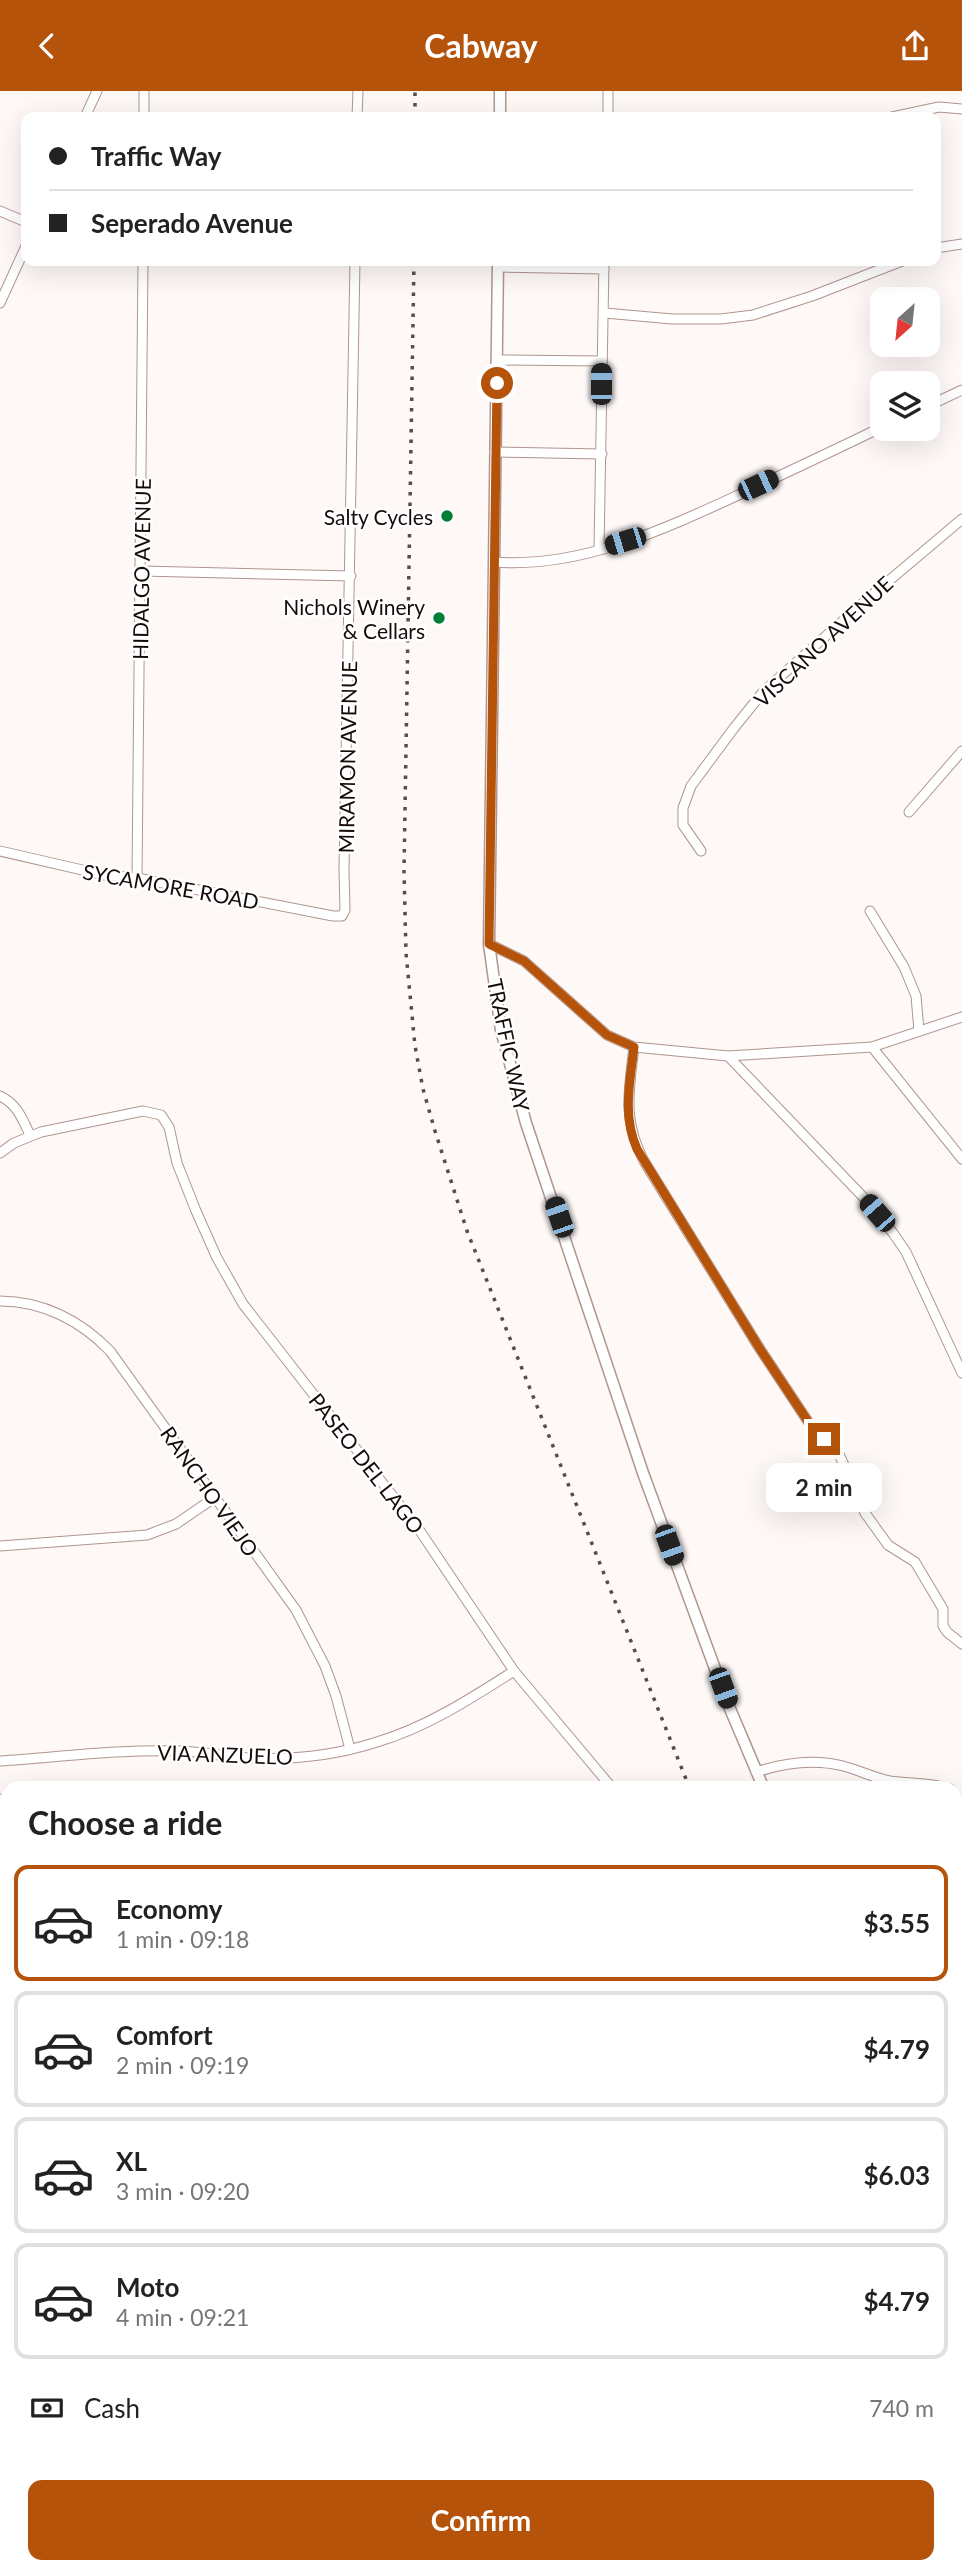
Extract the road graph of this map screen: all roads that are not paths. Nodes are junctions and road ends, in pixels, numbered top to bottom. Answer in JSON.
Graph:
{"nodes":[{"id":1,"x":97,"y":91,"type":"edge"},
{"id":2,"x":144,"y":91,"type":"edge"},
{"id":3,"x":358,"y":91,"type":"edge"},
{"id":4,"x":500,"y":91,"type":"edge"},
{"id":5,"x":608,"y":91,"type":"edge"},
{"id":6,"x":962,"y":109,"type":"edge"},
{"id":7,"x":87,"y":112,"type":"edge"},
{"id":8,"x":144,"y":112,"type":"edge"},
{"id":9,"x":358,"y":112,"type":"edge"},
{"id":10,"x":500,"y":112,"type":"edge"},
{"id":11,"x":608,"y":112,"type":"edge"},
{"id":12,"x":916,"y":112,"type":"edge"},
{"id":13,"x":0,"y":211,"type":"edge"},
{"id":14,"x":21,"y":220,"type":"edge"},
{"id":15,"x":962,"y":244,"type":"edge"},
{"id":16,"x":941,"y":247,"type":"edge"},
{"id":17,"x":21,"y":257,"type":"edge"},
{"id":18,"x":143,"y":266,"type":"edge"},
{"id":19,"x":355,"y":266,"type":"edge"},
{"id":20,"x":498,"y":266,"type":"edge"},
{"id":21,"x":604,"y":266,"type":"edge"},
{"id":22,"x":889,"y":266,"type":"edge"},
{"id":23,"x":0,"y":303,"type":"edge"},
{"id":24,"x":605,"y":313,"type":"junction"},
{"id":25,"x":497,"y":360,"type":"junction"},
{"id":26,"x":601,"y":361,"type":"junction"},
{"id":27,"x":962,"y":390,"type":"edge"},
{"id":28,"x":940,"y":400,"type":"edge"},
{"id":29,"x":870,"y":433,"type":"edge"},
{"id":30,"x":495,"y":452,"type":"junction"},
{"id":31,"x":602,"y":454,"type":"junction"},
{"id":32,"x":962,"y":519,"type":"edge"},
{"id":33,"x":599,"y":549,"type":"junction"},
{"id":34,"x":494,"y":562,"type":"junction"},
{"id":35,"x":141,"y":572,"type":"junction"},
{"id":36,"x":351,"y":576,"type":"junction"},
{"id":37,"x":962,"y":751,"type":"edge"},
{"id":38,"x":909,"y":812,"type":"dead end"},
{"id":39,"x":0,"y":851,"type":"edge"},
{"id":40,"x":701,"y":851,"type":"dead end"},
{"id":41,"x":137,"y":878,"type":"junction"},
{"id":42,"x":870,"y":911,"type":"dead end"},
{"id":43,"x":342,"y":916,"type":"joint"},
{"id":44,"x":489,"y":944,"type":"junction"},
{"id":45,"x":962,"y":1017,"type":"edge"},
{"id":46,"x":919,"y":1031,"type":"junction"},
{"id":47,"x":634,"y":1047,"type":"junction"},
{"id":48,"x":872,"y":1047,"type":"junction"},
{"id":49,"x":728,"y":1056,"type":"junction"},
{"id":50,"x":0,"y":1096,"type":"edge"},
{"id":51,"x":30,"y":1135,"type":"junction"},
{"id":52,"x":0,"y":1153,"type":"edge"},
{"id":53,"x":961,"y":1155,"type":"edge"},
{"id":54,"x":0,"y":1301,"type":"edge"},
{"id":55,"x":962,"y":1373,"type":"edge"},
{"id":56,"x":214,"y":1498,"type":"junction"},
{"id":57,"x":0,"y":1546,"type":"edge"},
{"id":58,"x":962,"y":1644,"type":"edge"},
{"id":59,"x":514,"y":1671,"type":"junction"},
{"id":60,"x":350,"y":1749,"type":"junction"},
{"id":61,"x":0,"y":1761,"type":"edge"},
{"id":62,"x":757,"y":1772,"type":"junction"},
{"id":63,"x":606,"y":1781,"type":"edge"},
{"id":64,"x":761,"y":1781,"type":"edge"},
{"id":65,"x":891,"y":1781,"type":"edge"}],
"edges":[{"from":1,"to":7,"type":"street"},
{"from":2,"to":8,"type":"street"},
{"from":3,"to":9,"type":"street"},
{"from":4,"to":10,"type":"street"},
{"from":5,"to":11,"type":"street"},
{"from":6,"to":12,"type":"street"},
{"from":13,"to":14,"type":"street"},
{"from":15,"to":16,"type":"street"},
{"from":17,"to":23,"type":"street"},
{"from":18,"to":35,"type":"street","name":"HIDALGO AVENUE"},
{"from":19,"to":36,"type":"street","name":"MIRAMON AVENUE"},
{"from":20,"to":25,"type":"street","name":"TRAFFIC WAY"},
{"from":21,"to":24,"type":"street"},
{"from":22,"to":24,"type":"street"},
{"from":24,"to":26,"type":"street"},
{"from":25,"to":26,"type":"street"},
{"from":25,"to":30,"type":"street","name":"TRAFFIC WAY"},
{"from":26,"to":31,"type":"street"},
{"from":27,"to":28,"type":"street"},
{"from":29,"to":33,"type":"street"},
{"from":30,"to":31,"type":"street"},
{"from":30,"to":34,"type":"street","name":"TRAFFIC WAY"},
{"from":31,"to":33,"type":"street"},
{"from":32,"to":40,"type":"street","name":"VISCANO AVENUE"},
{"from":33,"to":34,"type":"street"},
{"from":34,"to":44,"type":"street","name":"TRAFFIC WAY"},
{"from":35,"to":36,"type":"street"},
{"from":35,"to":41,"type":"street","name":"HIDALGO AVENUE"},
{"from":36,"to":43,"type":"street","name":"MIRAMON AVENUE"},
{"from":37,"to":38,"type":"street"},
{"from":39,"to":41,"type":"street","name":"SYCAMORE ROAD"},
{"from":41,"to":43,"type":"street","name":"SYCAMORE ROAD"},
{"from":42,"to":46,"type":"street"},
{"from":44,"to":47,"type":"street"},
{"from":44,"to":62,"type":"street","name":"TRAFFIC WAY"},
{"from":45,"to":46,"type":"street"},
{"from":46,"to":48,"type":"street"},
{"from":47,"to":49,"type":"street"},
{"from":47,"to":58,"type":"street"},
{"from":48,"to":49,"type":"street"},
{"from":48,"to":53,"type":"street"},
{"from":49,"to":55,"type":"street"},
{"from":50,"to":51,"type":"street"},
{"from":51,"to":52,"type":"street"},
{"from":51,"to":59,"type":"street","name":"PASEO DEL LAGO"},
{"from":54,"to":56,"type":"street","name":"RANCHO VIEJO"},
{"from":56,"to":57,"type":"street"},
{"from":56,"to":60,"type":"street","name":"RANCHO VIEJO"},
{"from":59,"to":60,"type":"street","name":"VIA ANZUELO"},
{"from":59,"to":63,"type":"street","name":"PASEO DEL LAGO"},
{"from":60,"to":61,"type":"street","name":"VIA ANZUELO"},
{"from":62,"to":64,"type":"street","name":"TRAFFIC WAY"},
{"from":62,"to":65,"type":"street"}]}
